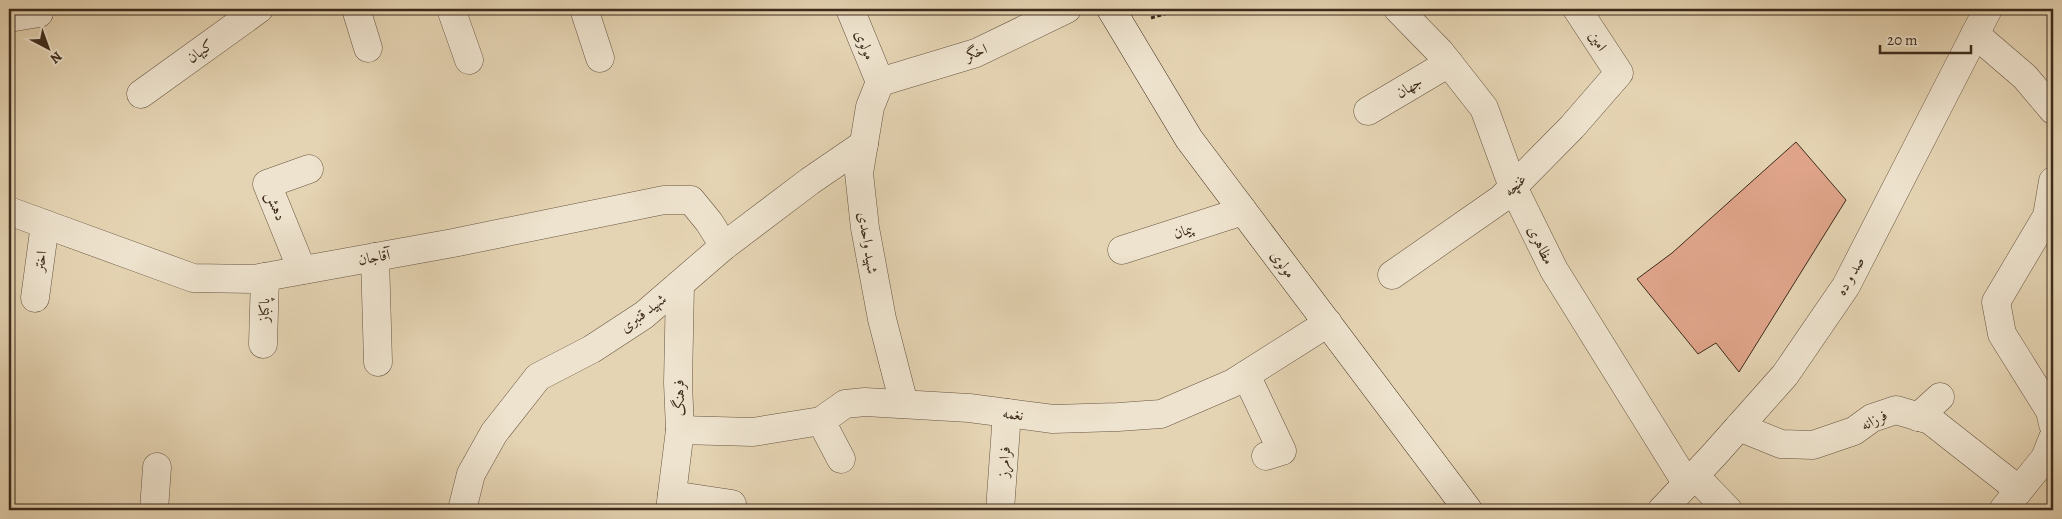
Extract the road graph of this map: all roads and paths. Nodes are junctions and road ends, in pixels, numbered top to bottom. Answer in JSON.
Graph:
{"nodes":[{"id":1,"x":259,"y":9,"type":"edge"},
{"id":2,"x":356,"y":9,"type":"edge"},
{"id":3,"x":451,"y":9,"type":"edge"},
{"id":4,"x":584,"y":9,"type":"edge"},
{"id":5,"x":850,"y":9,"type":"edge"},
{"id":6,"x":1067,"y":9,"type":"edge"},
{"id":7,"x":1111,"y":9,"type":"edge"},
{"id":8,"x":1398,"y":9,"type":"edge"},
{"id":9,"x":1578,"y":9,"type":"edge"},
{"id":10,"x":1988,"y":9,"type":"edge"},
{"id":11,"x":39,"y":13,"type":"dead end"},
{"id":12,"x":9,"y":18,"type":"edge"},
{"id":13,"x":1975,"y":34,"type":"junction"},
{"id":14,"x":368,"y":48,"type":"dead end"},
{"id":15,"x":600,"y":58,"type":"dead end"},
{"id":16,"x":469,"y":60,"type":"dead end"},
{"id":17,"x":1449,"y":63,"type":"junction"},
{"id":18,"x":1620,"y":73,"type":"joint"},
{"id":19,"x":880,"y":82,"type":"junction"},
{"id":20,"x":141,"y":94,"type":"dead end"},
{"id":21,"x":2053,"y":110,"type":"edge"},
{"id":22,"x":1368,"y":111,"type":"dead end"},
{"id":23,"x":864,"y":144,"type":"junction"},
{"id":24,"x":309,"y":168,"type":"dead end"},
{"id":25,"x":2053,"y":181,"type":"edge"},
{"id":26,"x":1513,"y":187,"type":"junction"},
{"id":27,"x":9,"y":211,"type":"edge"},
{"id":28,"x":1243,"y":211,"type":"junction"},
{"id":29,"x":45,"y":224,"type":"junction"},
{"id":30,"x":724,"y":246,"type":"junction"},
{"id":31,"x":1122,"y":250,"type":"dead end"},
{"id":32,"x":375,"y":257,"type":"junction"},
{"id":33,"x":302,"y":270,"type":"junction"},
{"id":34,"x":1392,"y":275,"type":"dead end"},
{"id":35,"x":265,"y":277,"type":"junction"},
{"id":36,"x":680,"y":285,"type":"junction"},
{"id":37,"x":34,"y":298,"type":"dead end"},
{"id":38,"x":1328,"y":322,"type":"junction"},
{"id":39,"x":263,"y":344,"type":"dead end"},
{"id":40,"x":378,"y":362,"type":"dead end"},
{"id":41,"x":1246,"y":375,"type":"junction"},
{"id":42,"x":1940,"y":397,"type":"dead end"},
{"id":43,"x":904,"y":404,"type":"junction"},
{"id":44,"x":1007,"y":414,"type":"junction"},
{"id":45,"x":1918,"y":417,"type":"junction"},
{"id":46,"x":821,"y":421,"type":"junction"},
{"id":47,"x":2053,"y":424,"type":"edge"},
{"id":48,"x":1739,"y":428,"type":"junction"},
{"id":49,"x":680,"y":430,"type":"junction"},
{"id":50,"x":2053,"y":438,"type":"edge"},
{"id":51,"x":1266,"y":456,"type":"dead end"},
{"id":52,"x":841,"y":459,"type":"dead end"},
{"id":53,"x":157,"y":467,"type":"dead end"},
{"id":54,"x":1691,"y":480,"type":"junction"},
{"id":55,"x":2011,"y":500,"type":"edge"},
{"id":56,"x":671,"y":503,"type":"edge"},
{"id":57,"x":732,"y":504,"type":"dead end"},
{"id":58,"x":154,"y":510,"type":"edge"},
{"id":59,"x":462,"y":510,"type":"edge"},
{"id":60,"x":1000,"y":510,"type":"edge"},
{"id":61,"x":1468,"y":510,"type":"edge"},
{"id":62,"x":1662,"y":510,"type":"edge"},
{"id":63,"x":1728,"y":510,"type":"edge"}],
"edges":[{"from":1,"to":20,"type":"street","name":"کیهان"},
{"from":2,"to":14,"type":"street"},
{"from":3,"to":16,"type":"street"},
{"from":4,"to":15,"type":"street"},
{"from":5,"to":19,"type":"street","name":"مولوی"},
{"from":6,"to":19,"type":"street","name":"اخگر"},
{"from":7,"to":28,"type":"street","name":"مولوی"},
{"from":8,"to":17,"type":"street","name":"مظاهری"},
{"from":9,"to":18,"type":"street","name":"امین"},
{"from":10,"to":13,"type":"street","name":"صد و ده"},
{"from":11,"to":12,"type":"street"},
{"from":13,"to":21,"type":"street"},
{"from":13,"to":48,"type":"street","name":"صد و ده"},
{"from":17,"to":22,"type":"street","name":"جهان"},
{"from":17,"to":26,"type":"street","name":"مظاهری"},
{"from":18,"to":26,"type":"street","name":"غنچه"},
{"from":19,"to":23,"type":"street","name":"شهید واحدی"},
{"from":23,"to":30,"type":"street","name":"شهید قنبری"},
{"from":23,"to":43,"type":"street","name":"شهید واحدی"},
{"from":24,"to":33,"type":"street","name":"دهش"},
{"from":25,"to":47,"type":"street"},
{"from":26,"to":34,"type":"street","name":"غنچه"},
{"from":26,"to":54,"type":"street","name":"مظاهری"},
{"from":27,"to":29,"type":"street","name":"آقاجان"},
{"from":28,"to":31,"type":"street","name":"پیمان"},
{"from":28,"to":38,"type":"street","name":"مولوی"},
{"from":29,"to":35,"type":"street","name":"آقاجان"},
{"from":29,"to":37,"type":"street","name":"اختر"},
{"from":30,"to":32,"type":"street","name":"آقاجان"},
{"from":30,"to":36,"type":"street","name":"شهید قنبری"},
{"from":32,"to":33,"type":"street","name":"آقاجان"},
{"from":32,"to":40,"type":"street"},
{"from":33,"to":35,"type":"street","name":"آقاجان"},
{"from":35,"to":39,"type":"street","name":"پاکباز"},
{"from":36,"to":49,"type":"street","name":"فرهنگ"},
{"from":36,"to":59,"type":"street","name":"شهید قنبری"},
{"from":38,"to":41,"type":"street","name":"نغمه"},
{"from":38,"to":61,"type":"street","name":"مولوی"},
{"from":41,"to":44,"type":"street","name":"نغمه"},
{"from":41,"to":51,"type":"street"},
{"from":42,"to":45,"type":"street"},
{"from":43,"to":44,"type":"street","name":"نغمه"},
{"from":43,"to":46,"type":"street","name":"نغمه"},
{"from":44,"to":60,"type":"street","name":"فرامرز"},
{"from":45,"to":48,"type":"street","name":"فرزانه"},
{"from":45,"to":55,"type":"street","name":"فرزانه"},
{"from":46,"to":49,"type":"street","name":"نغمه"},
{"from":46,"to":52,"type":"street"},
{"from":48,"to":54,"type":"street","name":"صد و ده"},
{"from":49,"to":56,"type":"street","name":"فرهنگ"},
{"from":50,"to":55,"type":"street","name":"فرزانه"},
{"from":53,"to":58,"type":"street"},
{"from":54,"to":62,"type":"street","name":"صد و ده"},
{"from":54,"to":63,"type":"street","name":"مظاهری"},
{"from":56,"to":57,"type":"street"}]}
